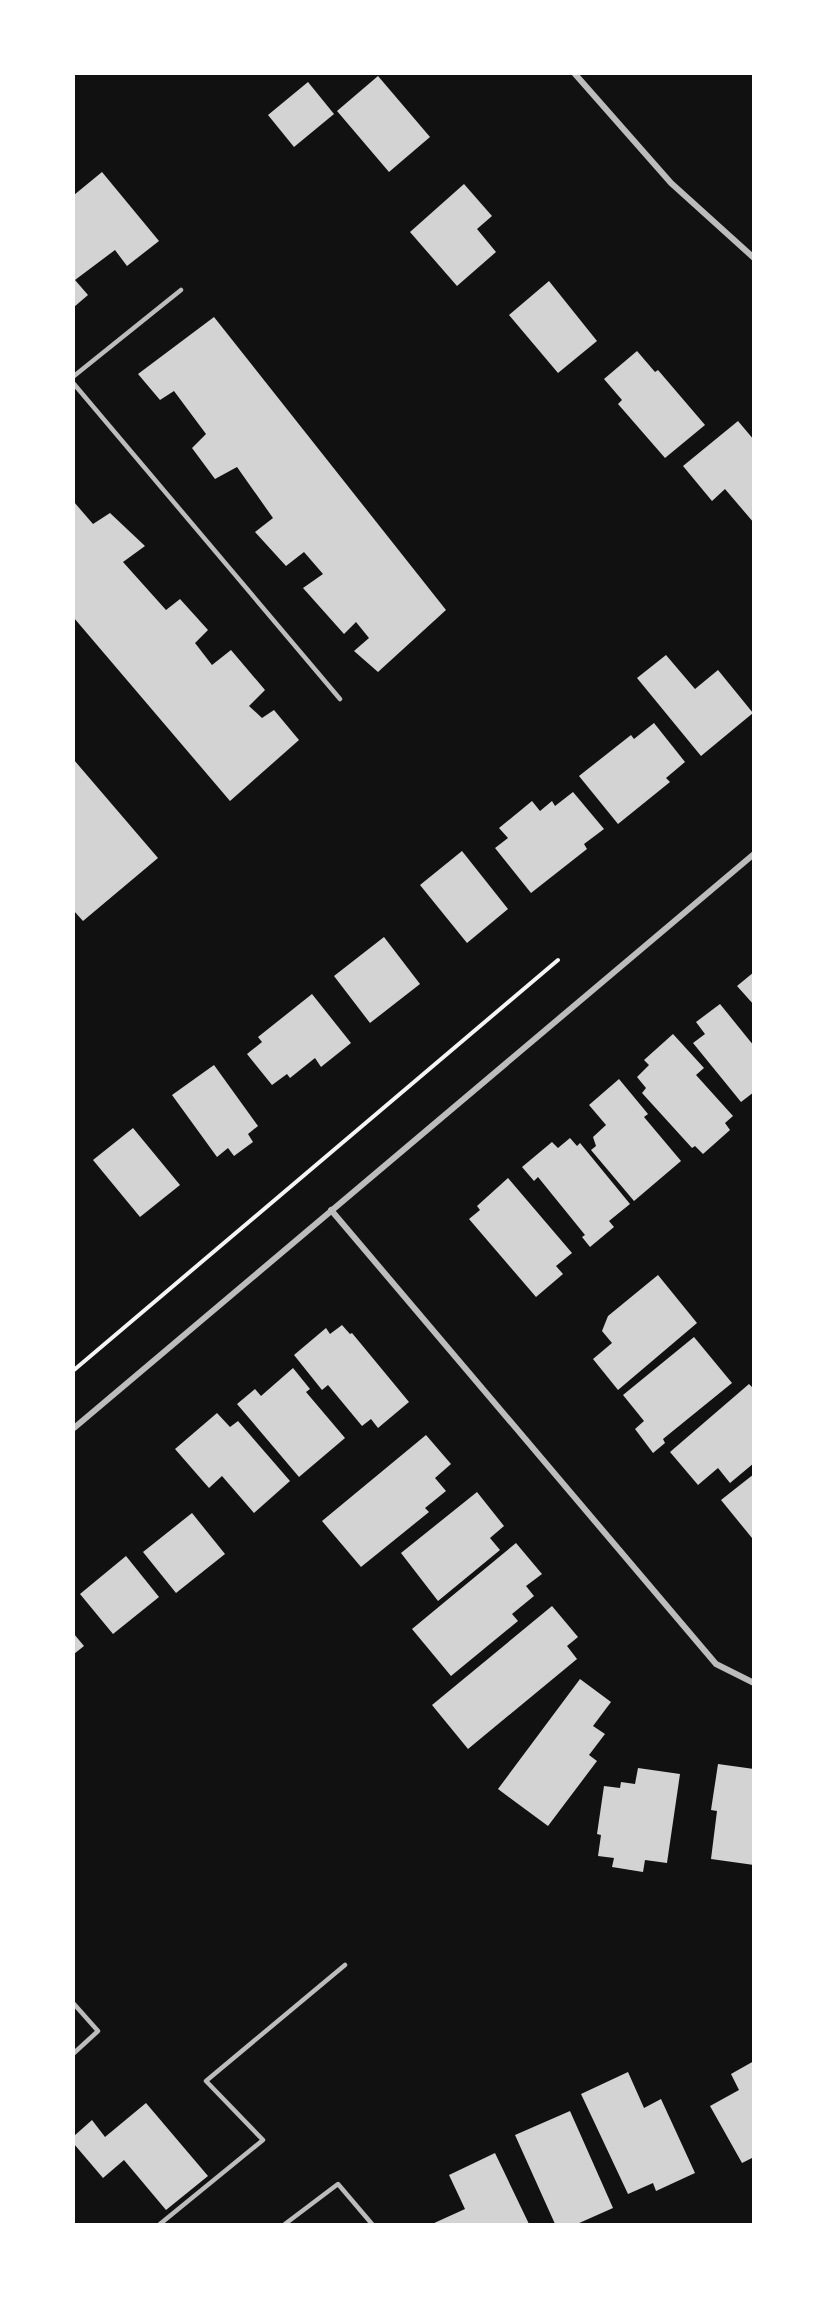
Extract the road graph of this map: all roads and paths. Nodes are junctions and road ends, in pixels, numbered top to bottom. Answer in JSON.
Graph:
{"nodes":[{"id":1,"x":575,"y":74,"type":"edge"},
{"id":2,"x":753,"y":258,"type":"edge"},
{"id":3,"x":181,"y":290,"type":"dead end"},
{"id":4,"x":74,"y":376,"type":"edge"},
{"id":5,"x":74,"y":384,"type":"edge"},
{"id":6,"x":340,"y":699,"type":"dead end"},
{"id":7,"x":753,"y":854,"type":"edge"},
{"id":8,"x":558,"y":960,"type":"dead end"},
{"id":9,"x":332,"y":1210,"type":"junction"},
{"id":10,"x":74,"y":1370,"type":"edge"},
{"id":11,"x":74,"y":1428,"type":"edge"},
{"id":12,"x":753,"y":1683,"type":"edge"},
{"id":13,"x":345,"y":1965,"type":"dead end"},
{"id":14,"x":74,"y":2004,"type":"edge"},
{"id":15,"x":74,"y":2053,"type":"edge"},
{"id":16,"x":160,"y":2224,"type":"edge"},
{"id":17,"x":285,"y":2224,"type":"edge"},
{"id":18,"x":372,"y":2224,"type":"edge"}],
"edges":[{"from":1,"to":2,"type":"street"},
{"from":3,"to":4,"type":"lane"},
{"from":5,"to":6,"type":"lane"},
{"from":7,"to":9,"type":"street"},
{"from":8,"to":10,"type":"path"},
{"from":9,"to":11,"type":"street"},
{"from":9,"to":12,"type":"street"},
{"from":13,"to":16,"type":"lane"},
{"from":14,"to":15,"type":"lane"},
{"from":17,"to":18,"type":"lane"}]}
